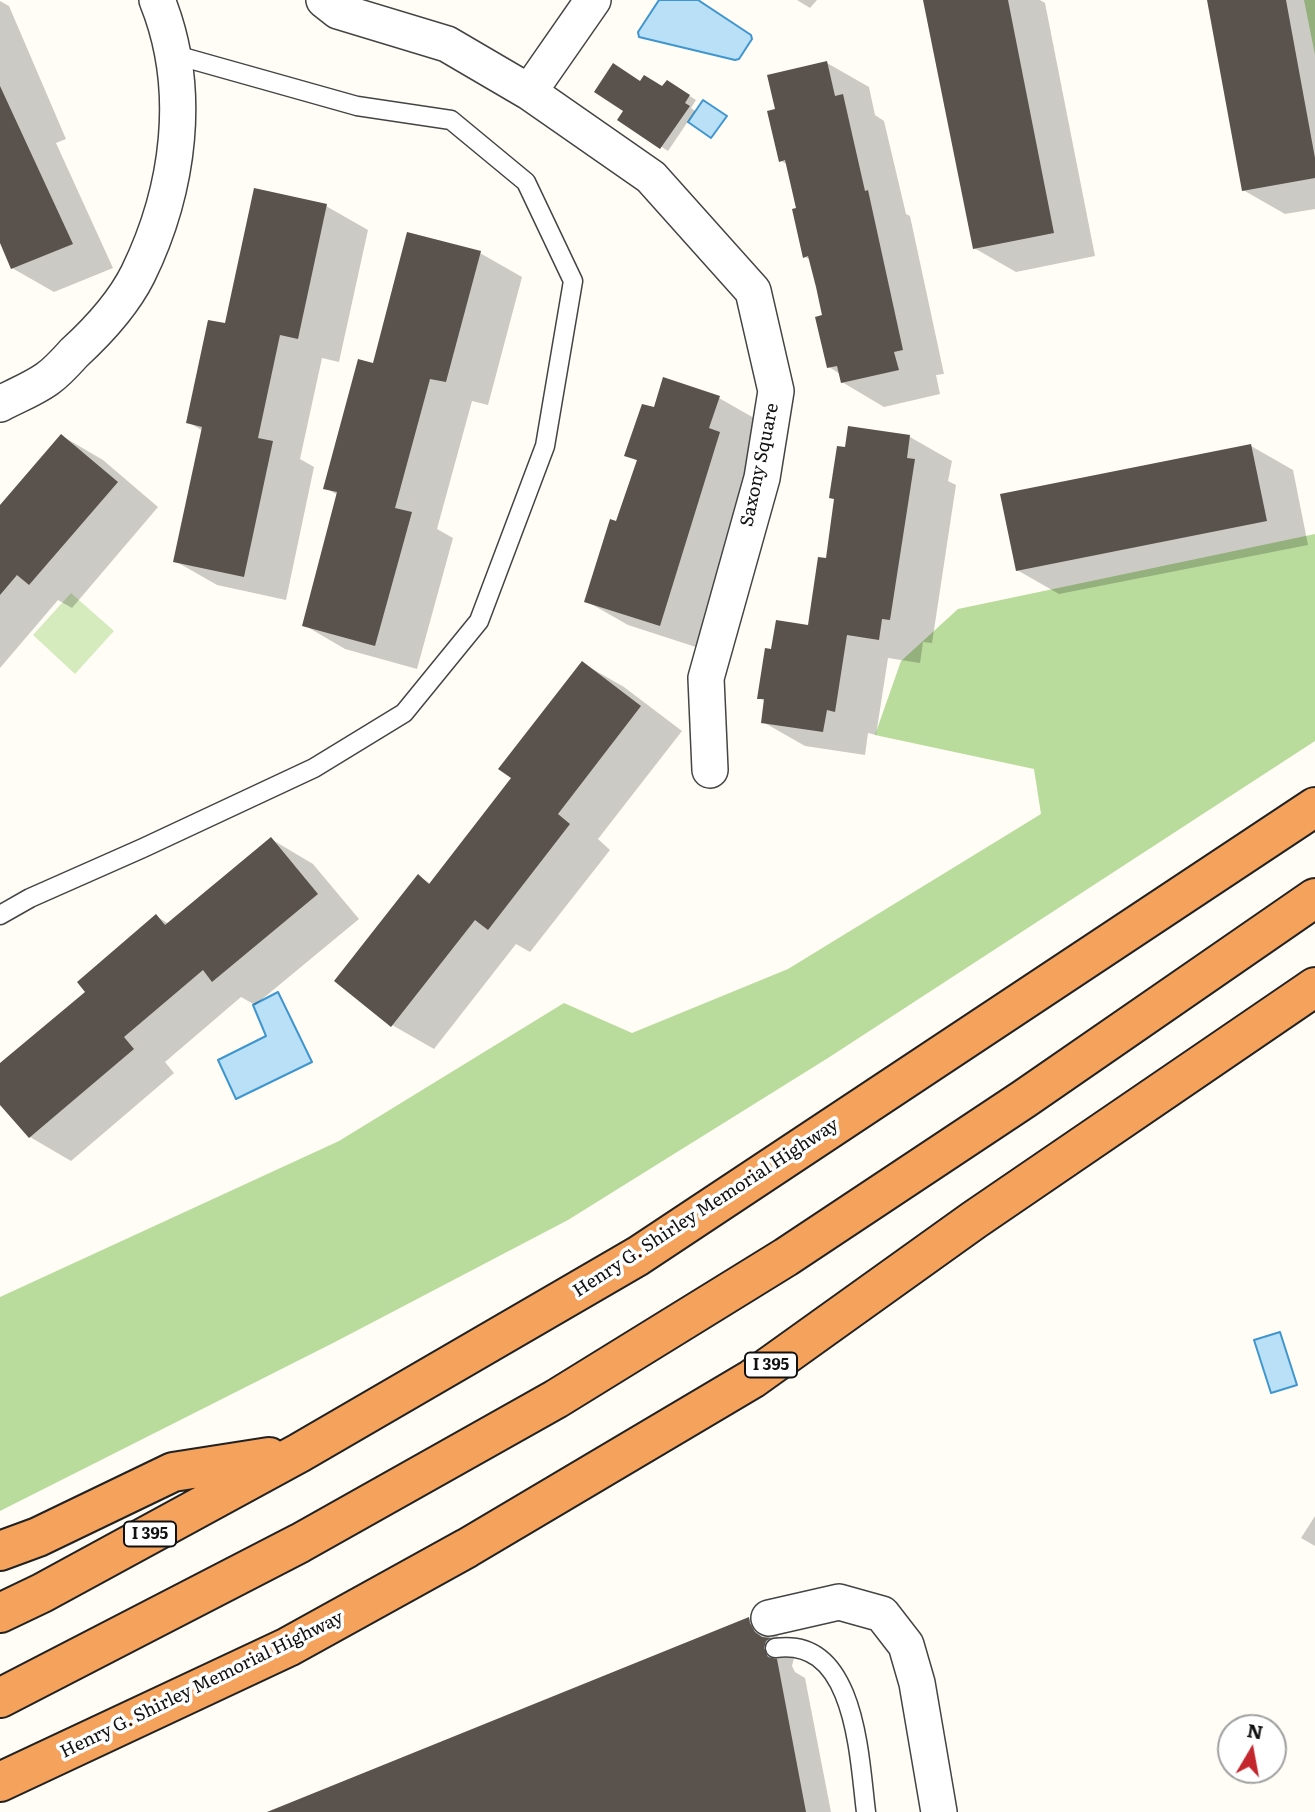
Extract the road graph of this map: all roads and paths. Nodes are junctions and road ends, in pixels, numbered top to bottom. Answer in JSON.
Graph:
{"nodes":[{"id":1,"x":157,"y":0,"type":"edge"},
{"id":2,"x":324,"y":0,"type":"edge"},
{"id":3,"x":593,"y":0,"type":"edge"},
{"id":4,"x":172,"y":54,"type":"junction"},
{"id":5,"x":529,"y":92,"type":"junction"},
{"id":6,"x":0,"y":404,"type":"edge"},
{"id":7,"x":710,"y":770,"type":"dead end"},
{"id":8,"x":1315,"y":807,"type":"edge"},
{"id":9,"x":1315,"y":898,"type":"edge"},
{"id":10,"x":0,"y":915,"type":"edge"},
{"id":11,"x":1315,"y":987,"type":"edge"},
{"id":12,"x":299,"y":1453,"type":"junction"},
{"id":13,"x":0,"y":1551,"type":"edge"},
{"id":14,"x":0,"y":1613,"type":"edge"},
{"id":15,"x":772,"y":1633,"type":"joint"},
{"id":16,"x":195,"y":1692,"type":"junction"},
{"id":17,"x":0,"y":1698,"type":"edge"},
{"id":18,"x":0,"y":1782,"type":"edge"},
{"id":19,"x":0,"y":1793,"type":"edge"},
{"id":20,"x":866,"y":1812,"type":"edge"},
{"id":21,"x":939,"y":1812,"type":"edge"}],
"edges":[{"from":1,"to":4,"type":"street"},
{"from":2,"to":5,"type":"street","name":"Saxony Square"},
{"from":3,"to":5,"type":"street"},
{"from":4,"to":6,"type":"street"},
{"from":4,"to":10,"type":"lane"},
{"from":5,"to":7,"type":"street","name":"Saxony Square"},
{"from":8,"to":12,"type":"highway","name":"Henry G. Shirley Memorial Highway","number":"I 395"},
{"from":9,"to":17,"type":"highway"},
{"from":11,"to":16,"type":"highway","name":"Henry G. Shirley Memorial Highway","number":"I 395"},
{"from":12,"to":13,"type":"highway"},
{"from":12,"to":14,"type":"highway","name":"Henry G. Shirley Memorial Highway","number":"I 395"},
{"from":15,"to":20,"type":"lane"},
{"from":15,"to":21,"type":"street"},
{"from":16,"to":18,"type":"highway","name":"Henry G. Shirley Memorial Highway","number":"I 395"},
{"from":16,"to":19,"type":"highway"}]}
